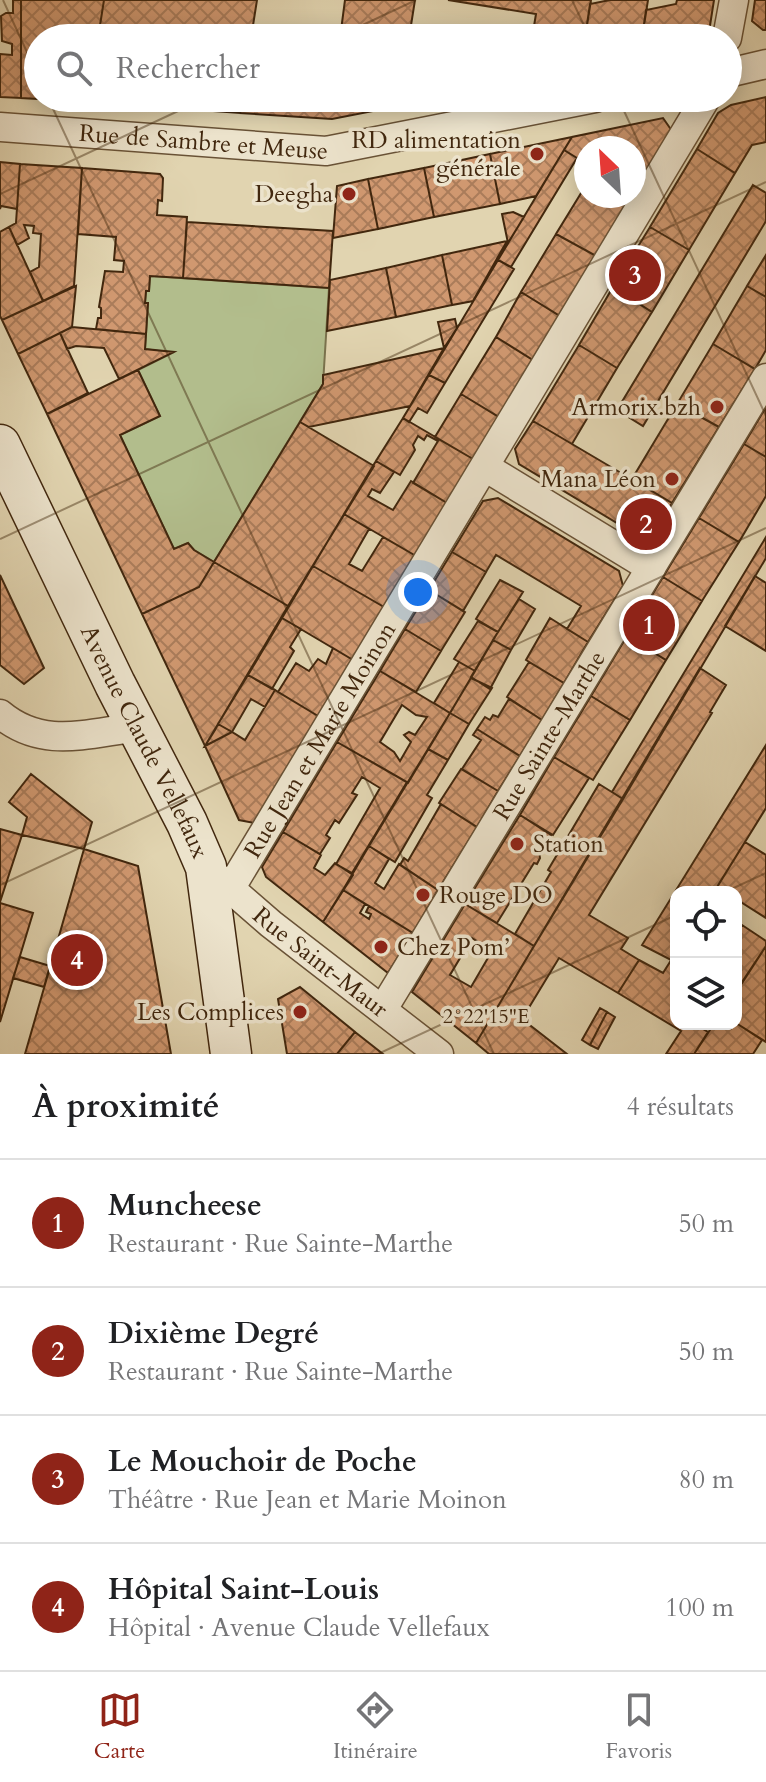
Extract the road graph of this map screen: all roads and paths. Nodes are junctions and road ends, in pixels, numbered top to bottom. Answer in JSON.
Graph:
{"nodes":[{"id":1,"x":734,"y":0,"type":"edge"},
{"id":2,"x":730,"y":24,"type":"edge"},
{"id":3,"x":766,"y":64,"type":"edge"},
{"id":4,"x":742,"y":70,"type":"edge"},
{"id":5,"x":524,"y":112,"type":"edge"},
{"id":6,"x":698,"y":112,"type":"edge"},
{"id":7,"x":0,"y":127,"type":"edge"},
{"id":8,"x":766,"y":378,"type":"edge"},
{"id":9,"x":0,"y":445,"type":"edge"},
{"id":10,"x":485,"y":467,"type":"junction"},
{"id":11,"x":651,"y":568,"type":"junction"},
{"id":12,"x":0,"y":714,"type":"edge"},
{"id":13,"x":139,"y":727,"type":"junction"},
{"id":14,"x":218,"y":878,"type":"junction"},
{"id":15,"x":383,"y":1009,"type":"junction"},
{"id":16,"x":231,"y":1054,"type":"edge"},
{"id":17,"x":439,"y":1054,"type":"edge"}],
"edges":[{"from":1,"to":2,"type":"street"},
{"from":3,"to":4,"type":"street"},
{"from":5,"to":7,"type":"street","name":"Rue de Sambre et Meuse"},
{"from":6,"to":10,"type":"street","name":"Rue Jean et Marie Moinon"},
{"from":8,"to":11,"type":"street","name":"Rue Sainte-Marthe"},
{"from":9,"to":13,"type":"street","name":"Avenue Claude Vellefaux"},
{"from":10,"to":11,"type":"street"},
{"from":10,"to":14,"type":"street","name":"Rue Jean et Marie Moinon"},
{"from":11,"to":15,"type":"street","name":"Rue Sainte-Marthe"},
{"from":12,"to":13,"type":"street"},
{"from":13,"to":14,"type":"street","name":"Avenue Claude Vellefaux"},
{"from":14,"to":15,"type":"street","name":"Rue Saint-Maur"},
{"from":14,"to":16,"type":"street","name":"Avenue Claude Vellefaux"},
{"from":15,"to":17,"type":"street","name":"Rue Saint-Maur"}]}
